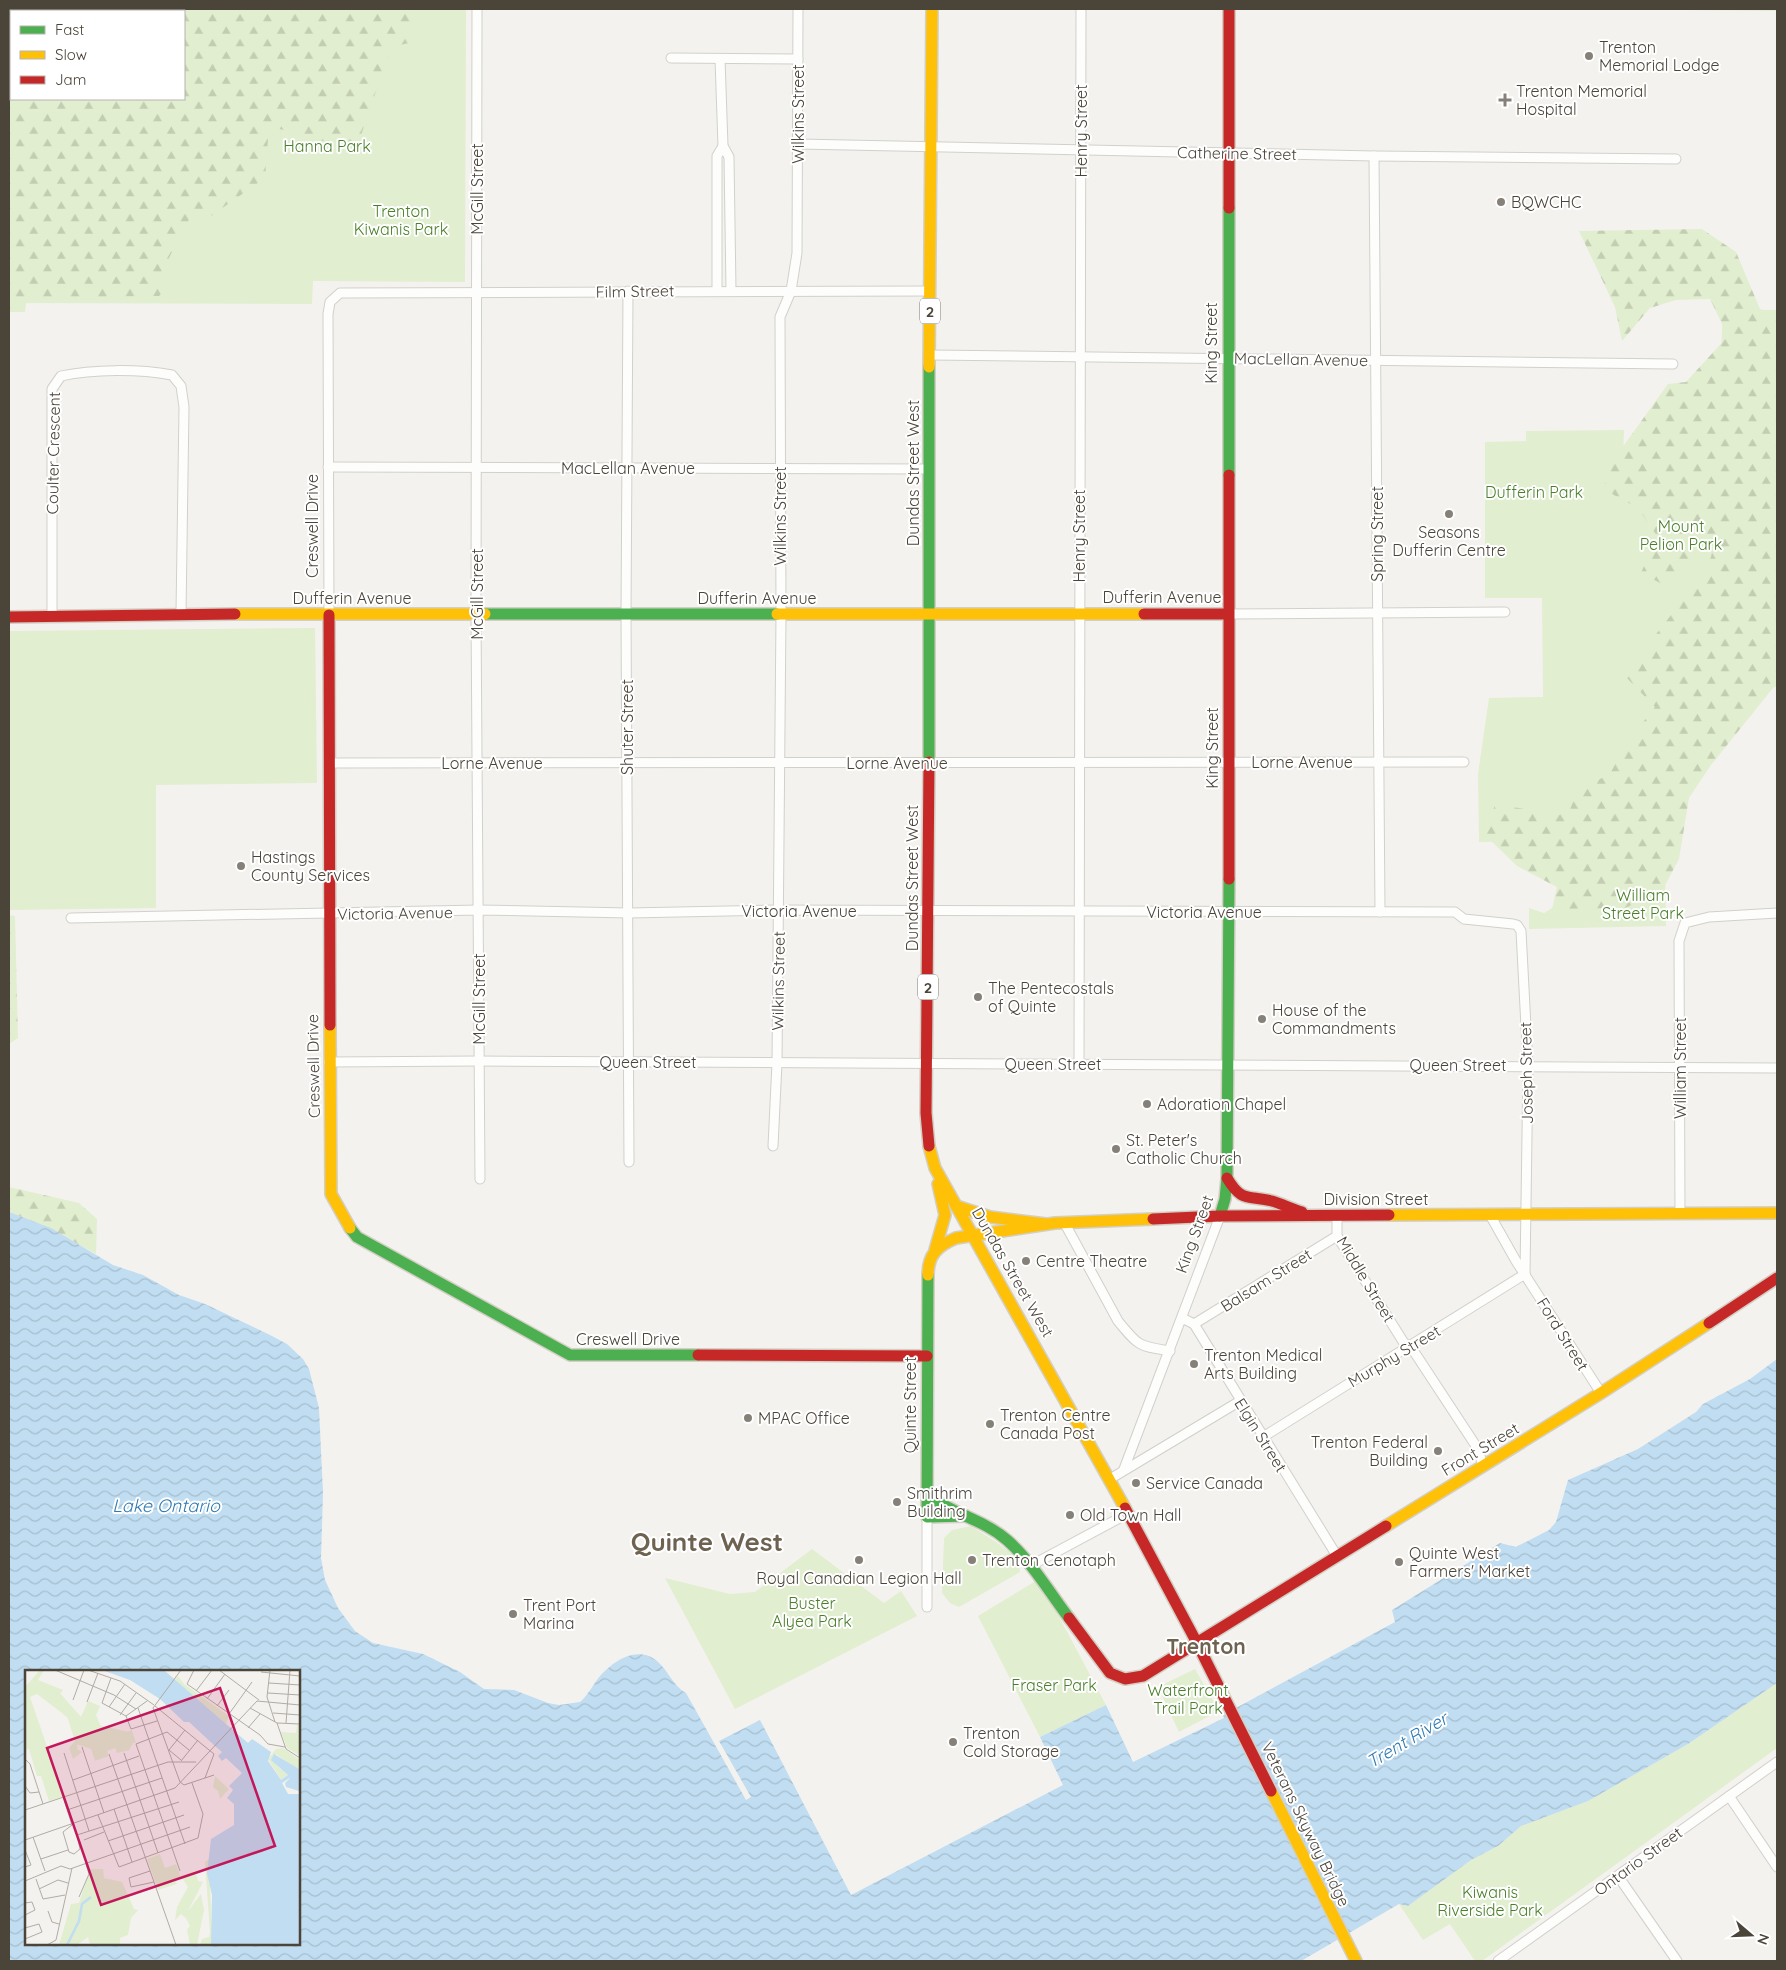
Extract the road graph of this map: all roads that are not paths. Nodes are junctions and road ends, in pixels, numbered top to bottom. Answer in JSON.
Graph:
{"nodes":[{"id":1,"x":477,"y":9,"type":"edge"},
{"id":2,"x":798,"y":9,"type":"edge"},
{"id":3,"x":932,"y":9,"type":"edge"},
{"id":4,"x":1081,"y":9,"type":"edge"},
{"id":5,"x":1229,"y":9,"type":"edge"},
{"id":6,"x":671,"y":58,"type":"dead end"},
{"id":7,"x":720,"y":59,"type":"junction"},
{"id":8,"x":798,"y":59,"type":"junction"},
{"id":9,"x":798,"y":144,"type":"junction"},
{"id":10,"x":723,"y":146,"type":"junction"},
{"id":11,"x":930,"y":146,"type":"junction"},
{"id":12,"x":1082,"y":150,"type":"junction"},
{"id":13,"x":1228,"y":152,"type":"junction"},
{"id":14,"x":1374,"y":156,"type":"junction"},
{"id":15,"x":1676,"y":159,"type":"dead end"},
{"id":16,"x":717,"y":290,"type":"junction"},
{"id":17,"x":731,"y":290,"type":"junction"},
{"id":18,"x":628,"y":291,"type":"junction"},
{"id":19,"x":791,"y":291,"type":"junction"},
{"id":20,"x":930,"y":291,"type":"junction"},
{"id":21,"x":340,"y":292,"type":"joint"},
{"id":22,"x":476,"y":293,"type":"junction"},
{"id":23,"x":930,"y":355,"type":"junction"},
{"id":24,"x":1080,"y":356,"type":"junction"},
{"id":25,"x":1228,"y":358,"type":"junction"},
{"id":26,"x":1376,"y":360,"type":"junction"},
{"id":27,"x":1673,"y":364,"type":"dead end"},
{"id":28,"x":328,"y":467,"type":"junction"},
{"id":29,"x":780,"y":467,"type":"junction"},
{"id":30,"x":478,"y":468,"type":"junction"},
{"id":31,"x":627,"y":468,"type":"junction"},
{"id":32,"x":928,"y":469,"type":"junction"},
{"id":33,"x":1506,"y":612,"type":"dead end"},
{"id":34,"x":1377,"y":613,"type":"junction"},
{"id":35,"x":181,"y":614,"type":"junction"},
{"id":36,"x":476,"y":614,"type":"junction"},
{"id":37,"x":626,"y":614,"type":"junction"},
{"id":38,"x":781,"y":614,"type":"junction"},
{"id":39,"x":930,"y":614,"type":"junction"},
{"id":40,"x":1078,"y":614,"type":"junction"},
{"id":41,"x":1228,"y":614,"type":"junction"},
{"id":42,"x":329,"y":615,"type":"junction"},
{"id":43,"x":9,"y":617,"type":"edge"},
{"id":44,"x":52,"y":617,"type":"junction"},
{"id":45,"x":329,"y":762,"type":"junction"},
{"id":46,"x":1228,"y":762,"type":"junction"},
{"id":47,"x":1464,"y":762,"type":"dead end"},
{"id":48,"x":478,"y":763,"type":"junction"},
{"id":49,"x":929,"y":763,"type":"junction"},
{"id":50,"x":1079,"y":763,"type":"junction"},
{"id":51,"x":1379,"y":763,"type":"junction"},
{"id":52,"x":626,"y":764,"type":"junction"},
{"id":53,"x":778,"y":764,"type":"junction"},
{"id":54,"x":479,"y":910,"type":"junction"},
{"id":55,"x":778,"y":910,"type":"junction"},
{"id":56,"x":929,"y":910,"type":"junction"},
{"id":57,"x":629,"y":912,"type":"junction"},
{"id":58,"x":1080,"y":912,"type":"junction"},
{"id":59,"x":1380,"y":912,"type":"junction"},
{"id":60,"x":1229,"y":913,"type":"junction"},
{"id":61,"x":1777,"y":913,"type":"edge"},
{"id":62,"x":329,"y":914,"type":"junction"},
{"id":63,"x":71,"y":918,"type":"dead end"},
{"id":64,"x":1522,"y":931,"type":"joint"},
{"id":65,"x":479,"y":1061,"type":"junction"},
{"id":66,"x":329,"y":1062,"type":"junction"},
{"id":67,"x":628,"y":1062,"type":"junction"},
{"id":68,"x":777,"y":1063,"type":"junction"},
{"id":69,"x":927,"y":1063,"type":"junction"},
{"id":70,"x":1079,"y":1064,"type":"junction"},
{"id":71,"x":1228,"y":1065,"type":"junction"},
{"id":72,"x":1528,"y":1065,"type":"junction"},
{"id":73,"x":1680,"y":1066,"type":"junction"},
{"id":74,"x":1777,"y":1068,"type":"edge"},
{"id":75,"x":773,"y":1146,"type":"dead end"},
{"id":76,"x":629,"y":1162,"type":"dead end"},
{"id":77,"x":936,"y":1168,"type":"junction"},
{"id":78,"x":1227,"y":1178,"type":"junction"},
{"id":79,"x":480,"y":1179,"type":"dead end"},
{"id":80,"x":956,"y":1206,"type":"junction"},
{"id":81,"x":1777,"y":1213,"type":"edge"},
{"id":82,"x":1680,"y":1214,"type":"junction"},
{"id":83,"x":1311,"y":1215,"type":"junction"},
{"id":84,"x":1337,"y":1215,"type":"junction"},
{"id":85,"x":1490,"y":1215,"type":"junction"},
{"id":86,"x":1220,"y":1216,"type":"junction"},
{"id":87,"x":1525,"y":1216,"type":"junction"},
{"id":88,"x":1064,"y":1222,"type":"junction"},
{"id":89,"x":1046,"y":1224,"type":"junction"},
{"id":90,"x":975,"y":1236,"type":"junction"},
{"id":91,"x":1337,"y":1236,"type":"junction"},
{"id":92,"x":934,"y":1250,"type":"junction"},
{"id":93,"x":1526,"y":1274,"type":"junction"},
{"id":94,"x":1777,"y":1278,"type":"edge"},
{"id":95,"x":1182,"y":1318,"type":"junction"},
{"id":96,"x":1194,"y":1324,"type":"junction"},
{"id":97,"x":1412,"y":1346,"type":"junction"},
{"id":98,"x":1170,"y":1351,"type":"junction"},
{"id":99,"x":926,"y":1356,"type":"junction"},
{"id":100,"x":1601,"y":1393,"type":"junction"},
{"id":101,"x":1240,"y":1401,"type":"junction"},
{"id":102,"x":1263,"y":1438,"type":"junction"},
{"id":103,"x":1482,"y":1466,"type":"junction"},
{"id":104,"x":1124,"y":1469,"type":"junction"},
{"id":105,"x":1110,"y":1479,"type":"junction"},
{"id":106,"x":927,"y":1494,"type":"junction"},
{"id":107,"x":1127,"y":1514,"type":"junction"},
{"id":108,"x":966,"y":1516,"type":"junction"},
{"id":109,"x":927,"y":1517,"type":"junction"},
{"id":110,"x":1337,"y":1556,"type":"junction"},
{"id":111,"x":1030,"y":1566,"type":"junction"},
{"id":112,"x":927,"y":1606,"type":"dead end"},
{"id":113,"x":1197,"y":1643,"type":"junction"},
{"id":114,"x":1227,"y":1701,"type":"joint"},
{"id":115,"x":1777,"y":1762,"type":"edge"},
{"id":116,"x":1729,"y":1796,"type":"junction"},
{"id":117,"x":1777,"y":1867,"type":"edge"},
{"id":118,"x":1618,"y":1876,"type":"junction"},
{"id":119,"x":1356,"y":1961,"type":"edge"},
{"id":120,"x":1498,"y":1961,"type":"edge"},
{"id":121,"x":1677,"y":1961,"type":"edge"}],
"edges":[{"from":1,"to":22,"type":"street","name":"McGill Street"},
{"from":2,"to":8,"type":"street","name":"Wilkins Street"},
{"from":3,"to":11,"type":"street","name":"Dundas Street West","number":"2"},
{"from":4,"to":12,"type":"street","name":"Henry Street"},
{"from":5,"to":13,"type":"street","name":"King Street"},
{"from":6,"to":7,"type":"street"},
{"from":7,"to":8,"type":"street"},
{"from":7,"to":10,"type":"street"},
{"from":8,"to":9,"type":"street","name":"Wilkins Street"},
{"from":9,"to":11,"type":"street","name":"Catherine Street"},
{"from":9,"to":19,"type":"street","name":"Wilkins Street"},
{"from":10,"to":16,"type":"street"},
{"from":10,"to":17,"type":"street"},
{"from":11,"to":12,"type":"street","name":"Catherine Street"},
{"from":11,"to":20,"type":"street","name":"Dundas Street West","number":"2"},
{"from":12,"to":13,"type":"street","name":"Catherine Street"},
{"from":12,"to":24,"type":"street","name":"Henry Street"},
{"from":13,"to":14,"type":"street","name":"Catherine Street"},
{"from":13,"to":25,"type":"street","name":"King Street"},
{"from":14,"to":15,"type":"street","name":"Catherine Street"},
{"from":14,"to":26,"type":"street","name":"Spring Street"},
{"from":16,"to":17,"type":"street","name":"Film Street"},
{"from":16,"to":18,"type":"street","name":"Film Street"},
{"from":17,"to":19,"type":"street","name":"Film Street"},
{"from":18,"to":22,"type":"street","name":"Film Street"},
{"from":18,"to":31,"type":"street","name":"Shuter Street"},
{"from":19,"to":20,"type":"street","name":"Film Street"},
{"from":19,"to":29,"type":"street","name":"Wilkins Street"},
{"from":20,"to":23,"type":"street","name":"Dundas Street West","number":"2"},
{"from":21,"to":22,"type":"street","name":"Film Street"},
{"from":21,"to":28,"type":"street","name":"Creswell Drive"},
{"from":22,"to":30,"type":"street","name":"McGill Street"},
{"from":23,"to":24,"type":"street","name":"MacLellan Avenue"},
{"from":23,"to":32,"type":"street","name":"Dundas Street West","number":"2"},
{"from":24,"to":25,"type":"street","name":"MacLellan Avenue"},
{"from":24,"to":40,"type":"street","name":"Henry Street"},
{"from":25,"to":26,"type":"street","name":"MacLellan Avenue"},
{"from":25,"to":41,"type":"street","name":"King Street"},
{"from":26,"to":27,"type":"street","name":"MacLellan Avenue"},
{"from":26,"to":34,"type":"street","name":"Spring Street"},
{"from":28,"to":30,"type":"street","name":"MacLellan Avenue"},
{"from":28,"to":42,"type":"street","name":"Creswell Drive"},
{"from":29,"to":31,"type":"street","name":"MacLellan Avenue"},
{"from":29,"to":32,"type":"street","name":"MacLellan Avenue"},
{"from":29,"to":38,"type":"street","name":"Wilkins Street"},
{"from":30,"to":31,"type":"street","name":"MacLellan Avenue"},
{"from":30,"to":36,"type":"street","name":"McGill Street"},
{"from":31,"to":37,"type":"street","name":"Shuter Street"},
{"from":32,"to":39,"type":"street","name":"Dundas Street West","number":"2"},
{"from":33,"to":34,"type":"street","name":"Dufferin Avenue"},
{"from":34,"to":41,"type":"street","name":"Dufferin Avenue"},
{"from":34,"to":51,"type":"street","name":"Spring Street"},
{"from":35,"to":42,"type":"street","name":"Dufferin Avenue"},
{"from":35,"to":44,"type":"street","name":"Dufferin Avenue"},
{"from":35,"to":44,"type":"street","name":"Coulter Crescent"},
{"from":36,"to":37,"type":"street","name":"Dufferin Avenue"},
{"from":36,"to":42,"type":"street","name":"Dufferin Avenue"},
{"from":36,"to":48,"type":"street","name":"McGill Street"},
{"from":37,"to":38,"type":"street","name":"Dufferin Avenue"},
{"from":37,"to":52,"type":"street","name":"Shuter Street"},
{"from":38,"to":39,"type":"street","name":"Dufferin Avenue"},
{"from":38,"to":53,"type":"street","name":"Wilkins Street"},
{"from":39,"to":40,"type":"street","name":"Dufferin Avenue"},
{"from":39,"to":49,"type":"street","name":"Dundas Street West","number":"2"},
{"from":40,"to":41,"type":"street","name":"Dufferin Avenue"},
{"from":40,"to":50,"type":"street","name":"Henry Street"},
{"from":41,"to":46,"type":"street","name":"King Street"},
{"from":42,"to":45,"type":"street","name":"Creswell Drive"},
{"from":43,"to":44,"type":"street","name":"Dufferin Avenue"},
{"from":45,"to":48,"type":"street","name":"Lorne Avenue"},
{"from":45,"to":62,"type":"street","name":"Creswell Drive"},
{"from":46,"to":50,"type":"street","name":"Lorne Avenue"},
{"from":46,"to":51,"type":"street","name":"Lorne Avenue"},
{"from":46,"to":60,"type":"street","name":"King Street"},
{"from":47,"to":51,"type":"street","name":"Lorne Avenue"},
{"from":48,"to":52,"type":"street","name":"Lorne Avenue"},
{"from":48,"to":54,"type":"street","name":"McGill Street"},
{"from":49,"to":50,"type":"street","name":"Lorne Avenue"},
{"from":49,"to":53,"type":"street","name":"Lorne Avenue"},
{"from":49,"to":56,"type":"street","name":"Dundas Street West","number":"2"},
{"from":50,"to":58,"type":"street","name":"Henry Street"},
{"from":51,"to":59,"type":"street","name":"Spring Street"},
{"from":52,"to":53,"type":"street","name":"Lorne Avenue"},
{"from":52,"to":57,"type":"street","name":"Shuter Street"},
{"from":53,"to":55,"type":"street","name":"Wilkins Street"},
{"from":54,"to":57,"type":"street","name":"Victoria Avenue"},
{"from":54,"to":62,"type":"street","name":"Victoria Avenue"},
{"from":54,"to":65,"type":"street","name":"McGill Street"},
{"from":55,"to":56,"type":"street","name":"Victoria Avenue"},
{"from":55,"to":57,"type":"street","name":"Victoria Avenue"},
{"from":55,"to":68,"type":"street","name":"Wilkins Street"},
{"from":56,"to":58,"type":"street","name":"Victoria Avenue"},
{"from":56,"to":69,"type":"street","name":"Dundas Street West","number":"2"},
{"from":57,"to":67,"type":"street","name":"Shuter Street"},
{"from":58,"to":60,"type":"street","name":"Victoria Avenue"},
{"from":58,"to":70,"type":"street","name":"Henry Street"},
{"from":59,"to":60,"type":"street","name":"Victoria Avenue"},
{"from":59,"to":64,"type":"street","name":"Victoria Avenue"},
{"from":60,"to":71,"type":"street","name":"King Street"},
{"from":61,"to":73,"type":"street","name":"William Street"},
{"from":62,"to":63,"type":"street","name":"Victoria Avenue"},
{"from":62,"to":66,"type":"street","name":"Creswell Drive"},
{"from":64,"to":72,"type":"street","name":"Joseph Street"},
{"from":65,"to":66,"type":"street","name":"Queen Street"},
{"from":65,"to":67,"type":"street","name":"Queen Street"},
{"from":65,"to":79,"type":"street","name":"McGill Street"},
{"from":66,"to":99,"type":"street","name":"Creswell Drive"},
{"from":67,"to":68,"type":"street","name":"Queen Street"},
{"from":67,"to":76,"type":"street","name":"Shuter Street"},
{"from":68,"to":69,"type":"street","name":"Queen Street"},
{"from":68,"to":75,"type":"street","name":"Wilkins Street"},
{"from":69,"to":70,"type":"street","name":"Queen Street"},
{"from":69,"to":77,"type":"street","name":"Dundas Street West","number":"2"},
{"from":70,"to":71,"type":"street","name":"Queen Street"},
{"from":71,"to":72,"type":"street","name":"Queen Street"},
{"from":71,"to":78,"type":"street","name":"King Street"},
{"from":72,"to":73,"type":"street","name":"Queen Street"},
{"from":72,"to":87,"type":"street","name":"Joseph Street"},
{"from":73,"to":74,"type":"street","name":"Queen Street"},
{"from":73,"to":82,"type":"street","name":"William Street"},
{"from":77,"to":80,"type":"street","name":"Dundas Street West","number":"2"},
{"from":77,"to":92,"type":"street","name":"Quinte Street"},
{"from":78,"to":83,"type":"street"},
{"from":78,"to":86,"type":"street","name":"King Street"},
{"from":80,"to":89,"type":"street"},
{"from":80,"to":90,"type":"street","name":"Dundas Street West","number":"2"},
{"from":81,"to":82,"type":"street","name":"Division Street"},
{"from":82,"to":87,"type":"street","name":"Division Street"},
{"from":83,"to":84,"type":"street","name":"Division Street"},
{"from":83,"to":86,"type":"street","name":"Division Street"},
{"from":84,"to":85,"type":"street","name":"Division Street"},
{"from":84,"to":91,"type":"street","name":"Middle Street"},
{"from":85,"to":87,"type":"street","name":"Division Street"},
{"from":85,"to":93,"type":"street","name":"Ford Street"},
{"from":86,"to":88,"type":"street","name":"Division Street"},
{"from":86,"to":95,"type":"street","name":"King Street"},
{"from":87,"to":93,"type":"street"},
{"from":88,"to":89,"type":"street","name":"Division Street"},
{"from":88,"to":98,"type":"street"},
{"from":89,"to":90,"type":"street","name":"Division Street"},
{"from":90,"to":92,"type":"street"},
{"from":90,"to":105,"type":"street","name":"Dundas Street West"},
{"from":91,"to":96,"type":"street","name":"Balsam Street"},
{"from":91,"to":97,"type":"street","name":"Middle Street"},
{"from":92,"to":99,"type":"street","name":"Quinte Street"},
{"from":93,"to":97,"type":"street","name":"Murphy Street"},
{"from":93,"to":100,"type":"street","name":"Ford Street"},
{"from":94,"to":100,"type":"street","name":"Front Street"},
{"from":95,"to":96,"type":"street"},
{"from":95,"to":98,"type":"street","name":"King Street"},
{"from":96,"to":101,"type":"street","name":"Elgin Street"},
{"from":97,"to":102,"type":"street","name":"Murphy Street"},
{"from":97,"to":103,"type":"street","name":"Middle Street"},
{"from":98,"to":104,"type":"street","name":"King Street"},
{"from":99,"to":106,"type":"street","name":"Quinte Street"},
{"from":100,"to":103,"type":"street","name":"Front Street"},
{"from":101,"to":102,"type":"street","name":"Elgin Street"},
{"from":101,"to":104,"type":"street"},
{"from":102,"to":110,"type":"street","name":"Elgin Street"},
{"from":103,"to":110,"type":"street","name":"Front Street"},
{"from":104,"to":105,"type":"street"},
{"from":105,"to":107,"type":"street","name":"Dundas Street West"},
{"from":106,"to":108,"type":"street","name":"Front Street"},
{"from":106,"to":109,"type":"street","name":"Quinte Street"},
{"from":107,"to":111,"type":"street"},
{"from":107,"to":113,"type":"street","name":"Dundas Street West"},
{"from":108,"to":109,"type":"street"},
{"from":108,"to":111,"type":"street","name":"Front Street"},
{"from":109,"to":112,"type":"street","name":"Quinte Street"},
{"from":110,"to":113,"type":"street","name":"Front Street"},
{"from":111,"to":113,"type":"street","name":"Front Street"},
{"from":113,"to":114,"type":"street","name":"Dundas Street West"},
{"from":114,"to":119,"type":"street","name":"Veterans Skyway Bridge"},
{"from":115,"to":116,"type":"street","name":"Ontario Street"},
{"from":116,"to":117,"type":"street"},
{"from":116,"to":118,"type":"street","name":"Ontario Street"},
{"from":118,"to":120,"type":"street","name":"Ontario Street"},
{"from":118,"to":121,"type":"street"}]}
